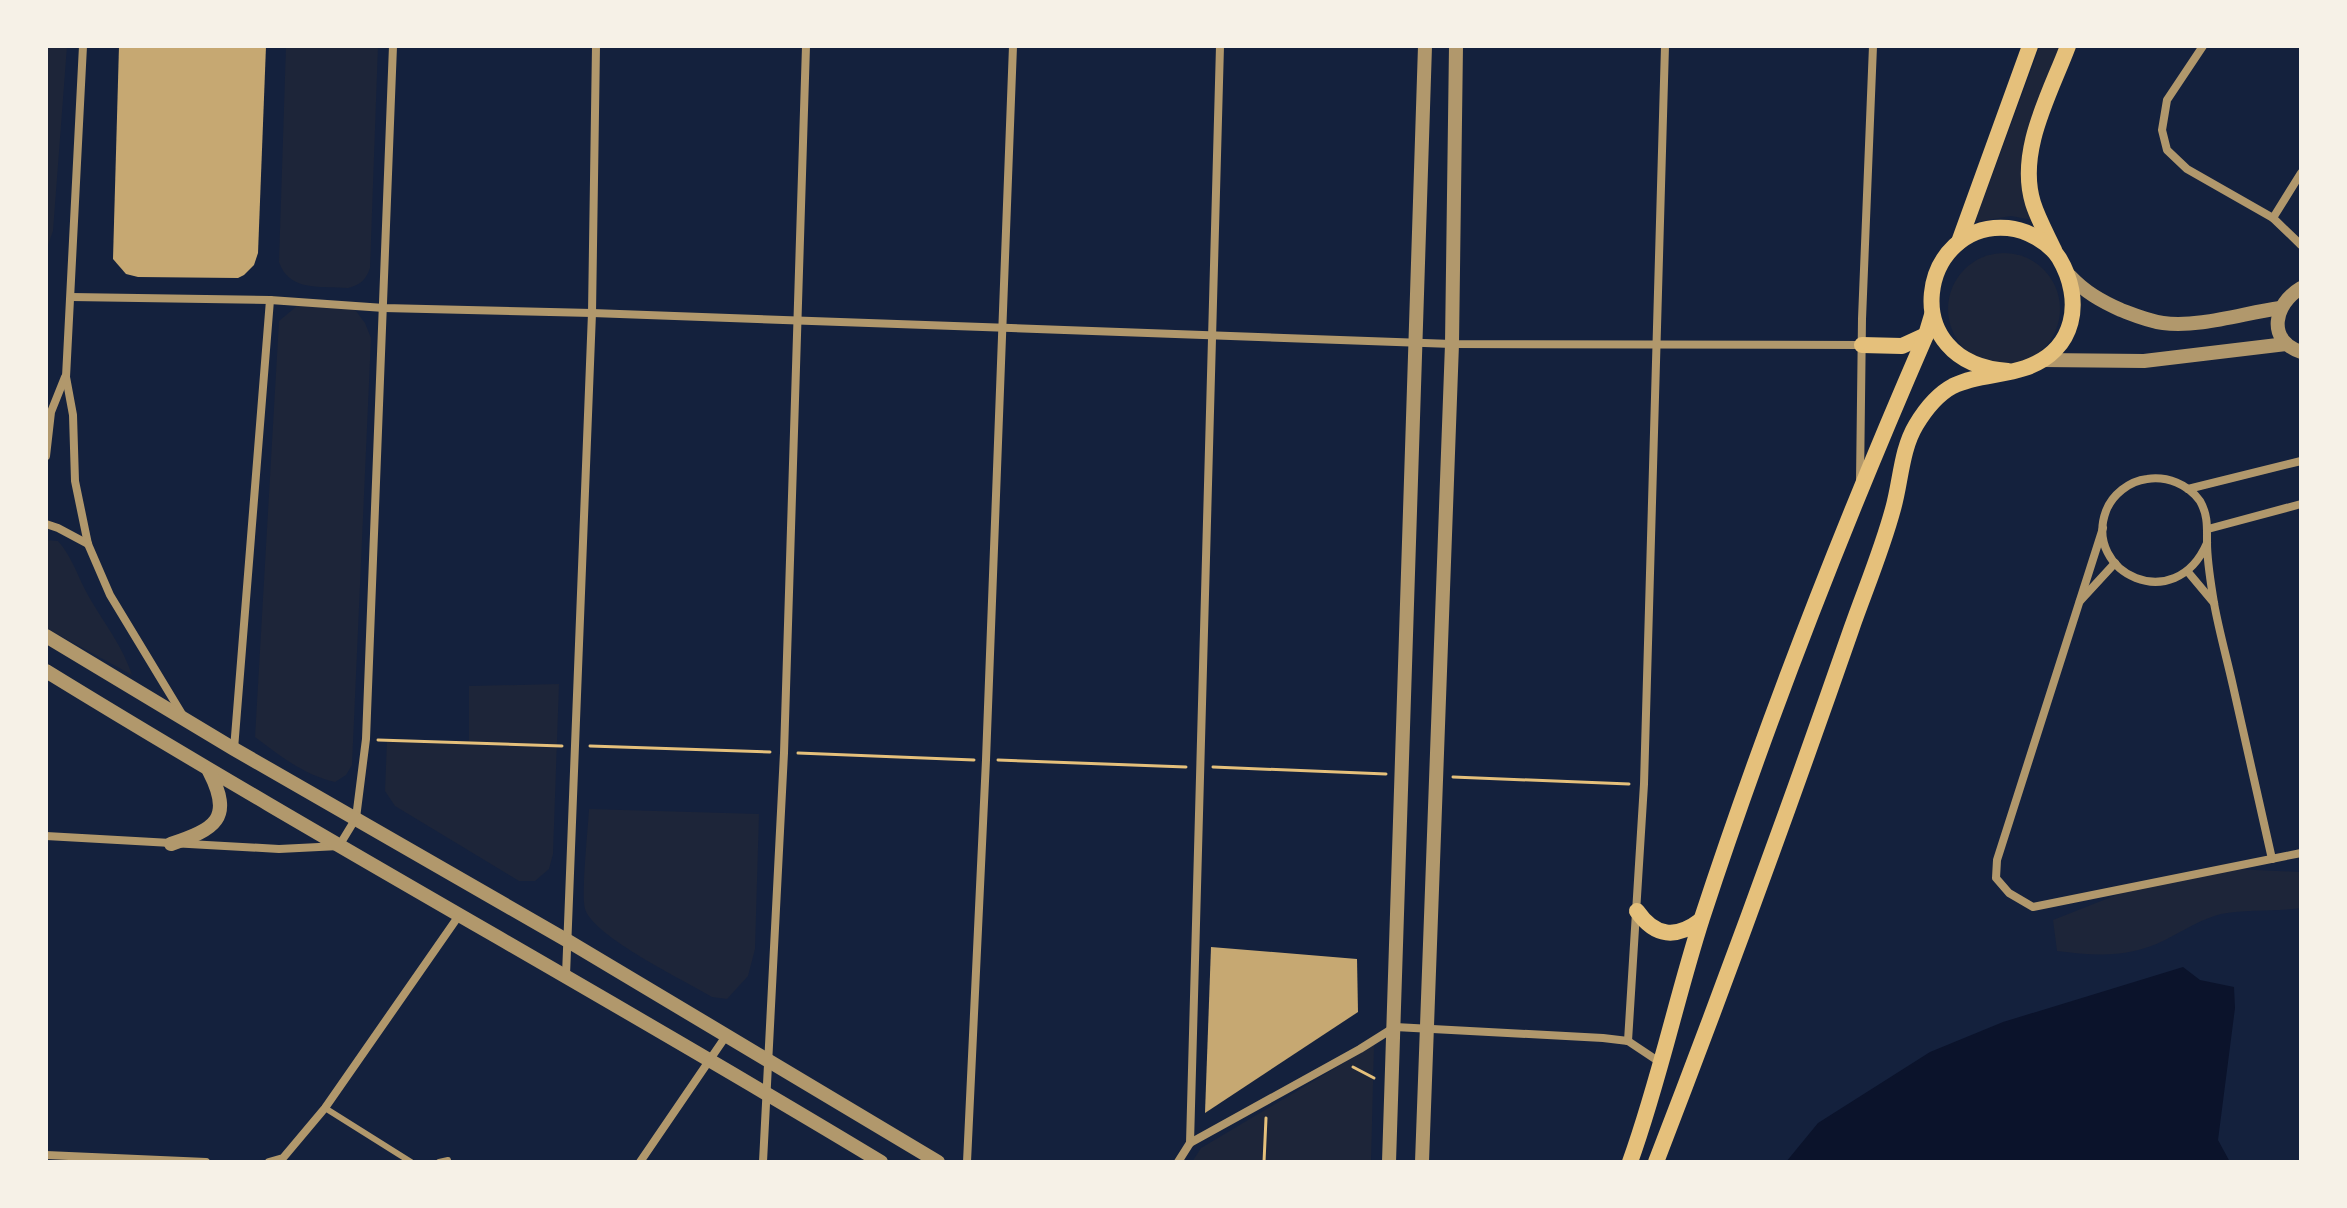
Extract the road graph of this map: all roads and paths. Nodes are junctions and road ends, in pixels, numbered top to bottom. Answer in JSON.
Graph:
{"nodes":[{"id":1,"x":83,"y":46,"type":"edge"},
{"id":2,"x":393,"y":46,"type":"edge"},
{"id":3,"x":596,"y":46,"type":"edge"},
{"id":4,"x":806,"y":46,"type":"edge"},
{"id":5,"x":1013,"y":46,"type":"edge"},
{"id":6,"x":1220,"y":46,"type":"edge"},
{"id":7,"x":1425,"y":46,"type":"edge"},
{"id":8,"x":1456,"y":46,"type":"edge"},
{"id":9,"x":1665,"y":46,"type":"edge"},
{"id":10,"x":1873,"y":46,"type":"edge"},
{"id":11,"x":2030,"y":46,"type":"edge"},
{"id":12,"x":2068,"y":46,"type":"edge"},
{"id":13,"x":2203,"y":46,"type":"edge"},
{"id":14,"x":2301,"y":173,"type":"edge"},
{"id":15,"x":2273,"y":218,"type":"junction"},
{"id":16,"x":1959,"y":242,"type":"junction"},
{"id":17,"x":2300,"y":245,"type":"edge"},
{"id":18,"x":2055,"y":251,"type":"junction"},
{"id":19,"x":2070,"y":276,"type":"junction"},
{"id":20,"x":2301,"y":288,"type":"edge"},
{"id":21,"x":71,"y":297,"type":"junction"},
{"id":22,"x":270,"y":300,"type":"junction"},
{"id":23,"x":384,"y":308,"type":"junction"},
{"id":24,"x":2280,"y":308,"type":"junction"},
{"id":25,"x":592,"y":313,"type":"junction"},
{"id":26,"x":1932,"y":315,"type":"junction"},
{"id":27,"x":798,"y":322,"type":"junction"},
{"id":28,"x":1002,"y":329,"type":"junction"},
{"id":29,"x":1926,"y":335,"type":"junction"},
{"id":30,"x":1212,"y":337,"type":"junction"},
{"id":31,"x":1416,"y":342,"type":"junction"},
{"id":32,"x":1452,"y":344,"type":"junction"},
{"id":33,"x":2286,"y":344,"type":"junction"},
{"id":34,"x":1656,"y":345,"type":"junction"},
{"id":35,"x":1862,"y":345,"type":"junction"},
{"id":36,"x":2301,"y":352,"type":"edge"},
{"id":37,"x":2042,"y":360,"type":"junction"},
{"id":38,"x":2008,"y":371,"type":"junction"},
{"id":39,"x":66,"y":377,"type":"junction"},
{"id":40,"x":46,"y":456,"type":"edge"},
{"id":41,"x":2301,"y":461,"type":"edge"},
{"id":42,"x":1860,"y":487,"type":"junction"},
{"id":43,"x":2188,"y":489,"type":"junction"},
{"id":44,"x":2301,"y":504,"type":"edge"},
{"id":45,"x":46,"y":524,"type":"edge"},
{"id":46,"x":2103,"y":528,"type":"junction"},
{"id":47,"x":2208,"y":529,"type":"junction"},
{"id":48,"x":2207,"y":543,"type":"junction"},
{"id":49,"x":88,"y":544,"type":"junction"},
{"id":50,"x":2115,"y":563,"type":"junction"},
{"id":51,"x":2188,"y":572,"type":"junction"},
{"id":52,"x":2076,"y":604,"type":"junction"},
{"id":53,"x":2214,"y":604,"type":"junction"},
{"id":54,"x":46,"y":636,"type":"edge"},
{"id":55,"x":46,"y":671,"type":"edge"},
{"id":56,"x":186,"y":721,"type":"junction"},
{"id":57,"x":366,"y":739,"type":"junction"},
{"id":58,"x":577,"y":746,"type":"junction"},
{"id":59,"x":234,"y":749,"type":"junction"},
{"id":60,"x":784,"y":753,"type":"junction"},
{"id":61,"x":986,"y":760,"type":"junction"},
{"id":62,"x":1199,"y":767,"type":"junction"},
{"id":63,"x":209,"y":771,"type":"junction"},
{"id":64,"x":1401,"y":775,"type":"junction"},
{"id":65,"x":1436,"y":776,"type":"junction"},
{"id":66,"x":1644,"y":784,"type":"junction"},
{"id":67,"x":356,"y":818,"type":"junction"},
{"id":68,"x":46,"y":836,"type":"edge"},
{"id":69,"x":171,"y":844,"type":"junction"},
{"id":70,"x":339,"y":846,"type":"junction"},
{"id":71,"x":2301,"y":853,"type":"edge"},
{"id":72,"x":2272,"y":859,"type":"junction"},
{"id":73,"x":1637,"y":911,"type":"junction"},
{"id":74,"x":460,"y":914,"type":"junction"},
{"id":75,"x":1701,"y":920,"type":"junction"},
{"id":76,"x":568,"y":941,"type":"junction"},
{"id":77,"x":566,"y":975,"type":"junction"},
{"id":78,"x":1395,"y":1027,"type":"junction"},
{"id":79,"x":1429,"y":1029,"type":"junction"},
{"id":80,"x":726,"y":1036,"type":"junction"},
{"id":81,"x":1628,"y":1041,"type":"junction"},
{"id":82,"x":710,"y":1060,"type":"junction"},
{"id":83,"x":767,"y":1061,"type":"junction"},
{"id":84,"x":1342,"y":1061,"type":"dead end"},
{"id":85,"x":1662,"y":1064,"type":"junction"},
{"id":86,"x":1375,"y":1066,"type":"dead end"},
{"id":87,"x":767,"y":1093,"type":"junction"},
{"id":88,"x":325,"y":1108,"type":"junction"},
{"id":89,"x":1190,"y":1143,"type":"junction"},
{"id":90,"x":46,"y":1155,"type":"edge"},
{"id":91,"x":448,"y":1160,"type":"dead end"},
{"id":92,"x":206,"y":1162,"type":"edge"},
{"id":93,"x":269,"y":1162,"type":"edge"},
{"id":94,"x":411,"y":1162,"type":"edge"},
{"id":95,"x":439,"y":1162,"type":"edge"},
{"id":96,"x":640,"y":1162,"type":"edge"},
{"id":97,"x":763,"y":1162,"type":"edge"},
{"id":98,"x":881,"y":1162,"type":"edge"},
{"id":99,"x":938,"y":1162,"type":"edge"},
{"id":100,"x":967,"y":1162,"type":"edge"},
{"id":101,"x":1178,"y":1162,"type":"edge"},
{"id":102,"x":1389,"y":1162,"type":"edge"},
{"id":103,"x":1422,"y":1162,"type":"edge"},
{"id":104,"x":1630,"y":1162,"type":"edge"},
{"id":105,"x":1656,"y":1162,"type":"edge"}],
"edges":[{"from":1,"to":21,"type":"street"},
{"from":2,"to":23,"type":"street"},
{"from":3,"to":25,"type":"street"},
{"from":4,"to":27,"type":"street"},
{"from":5,"to":28,"type":"street"},
{"from":6,"to":30,"type":"street"},
{"from":7,"to":31,"type":"street"},
{"from":8,"to":32,"type":"street"},
{"from":9,"to":34,"type":"street"},
{"from":10,"to":35,"type":"street"},
{"from":11,"to":16,"type":"main road"},
{"from":12,"to":18,"type":"main road"},
{"from":13,"to":15,"type":"street"},
{"from":14,"to":15,"type":"street"},
{"from":15,"to":17,"type":"street"},
{"from":16,"to":18,"type":"main road"},
{"from":16,"to":26,"type":"main road"},
{"from":18,"to":19,"type":"main road"},
{"from":19,"to":24,"type":"street"},
{"from":19,"to":37,"type":"main road"},
{"from":20,"to":24,"type":"street"},
{"from":21,"to":22,"type":"street"},
{"from":21,"to":39,"type":"street"},
{"from":22,"to":23,"type":"street"},
{"from":22,"to":59,"type":"street"},
{"from":23,"to":25,"type":"street"},
{"from":23,"to":57,"type":"street"},
{"from":24,"to":33,"type":"street"},
{"from":25,"to":27,"type":"street"},
{"from":25,"to":58,"type":"street"},
{"from":26,"to":29,"type":"main road"},
{"from":26,"to":38,"type":"main road"},
{"from":27,"to":28,"type":"street"},
{"from":27,"to":60,"type":"street"},
{"from":28,"to":30,"type":"street"},
{"from":28,"to":61,"type":"street"},
{"from":29,"to":35,"type":"main road"},
{"from":29,"to":42,"type":"main road"},
{"from":30,"to":31,"type":"street"},
{"from":30,"to":62,"type":"street"},
{"from":31,"to":32,"type":"street"},
{"from":31,"to":64,"type":"street"},
{"from":32,"to":34,"type":"street"},
{"from":32,"to":65,"type":"street"},
{"from":33,"to":36,"type":"street"},
{"from":33,"to":37,"type":"street"},
{"from":34,"to":35,"type":"street"},
{"from":34,"to":66,"type":"street"},
{"from":35,"to":42,"type":"street"},
{"from":37,"to":38,"type":"main road"},
{"from":38,"to":105,"type":"main road"},
{"from":39,"to":40,"type":"street"},
{"from":39,"to":49,"type":"street"},
{"from":41,"to":43,"type":"street"},
{"from":42,"to":75,"type":"main road"},
{"from":43,"to":46,"type":"street"},
{"from":43,"to":47,"type":"street"},
{"from":44,"to":47,"type":"street"},
{"from":45,"to":49,"type":"street"},
{"from":46,"to":50,"type":"street"},
{"from":46,"to":52,"type":"street"},
{"from":47,"to":48,"type":"street"},
{"from":48,"to":51,"type":"street"},
{"from":48,"to":53,"type":"street"},
{"from":49,"to":56,"type":"street"},
{"from":50,"to":51,"type":"street"},
{"from":50,"to":52,"type":"street"},
{"from":51,"to":53,"type":"street"},
{"from":52,"to":72,"type":"street"},
{"from":53,"to":72,"type":"street"},
{"from":54,"to":56,"type":"street"},
{"from":55,"to":63,"type":"street"},
{"from":56,"to":59,"type":"street"},
{"from":57,"to":58,"type":"path"},
{"from":57,"to":67,"type":"street"},
{"from":58,"to":60,"type":"path"},
{"from":58,"to":76,"type":"street"},
{"from":59,"to":67,"type":"street"},
{"from":60,"to":61,"type":"path"},
{"from":60,"to":83,"type":"street"},
{"from":61,"to":62,"type":"path"},
{"from":61,"to":100,"type":"street"},
{"from":62,"to":64,"type":"path"},
{"from":62,"to":89,"type":"street"},
{"from":63,"to":69,"type":"street"},
{"from":63,"to":70,"type":"street"},
{"from":64,"to":78,"type":"street"},
{"from":65,"to":66,"type":"path"},
{"from":65,"to":79,"type":"street"},
{"from":66,"to":73,"type":"street"},
{"from":67,"to":70,"type":"street"},
{"from":67,"to":76,"type":"street"},
{"from":68,"to":69,"type":"street"},
{"from":69,"to":70,"type":"street"},
{"from":70,"to":74,"type":"street"},
{"from":71,"to":72,"type":"street"},
{"from":73,"to":75,"type":"main road"},
{"from":73,"to":81,"type":"street"},
{"from":74,"to":77,"type":"street"},
{"from":74,"to":88,"type":"street"},
{"from":75,"to":85,"type":"main road"},
{"from":76,"to":77,"type":"street"},
{"from":76,"to":80,"type":"street"},
{"from":77,"to":82,"type":"street"},
{"from":78,"to":79,"type":"street"},
{"from":78,"to":89,"type":"street"},
{"from":78,"to":102,"type":"street"},
{"from":79,"to":81,"type":"street"},
{"from":79,"to":103,"type":"street"},
{"from":80,"to":82,"type":"street"},
{"from":80,"to":83,"type":"street"},
{"from":81,"to":85,"type":"street"},
{"from":82,"to":87,"type":"street"},
{"from":82,"to":96,"type":"street"},
{"from":83,"to":87,"type":"street"},
{"from":83,"to":99,"type":"street"},
{"from":84,"to":86,"type":"path"},
{"from":85,"to":104,"type":"main road"},
{"from":87,"to":97,"type":"street"},
{"from":87,"to":98,"type":"street"},
{"from":88,"to":93,"type":"street"},
{"from":88,"to":94,"type":"lane"},
{"from":89,"to":101,"type":"street"},
{"from":90,"to":92,"type":"street"},
{"from":91,"to":95,"type":"lane"}]}
